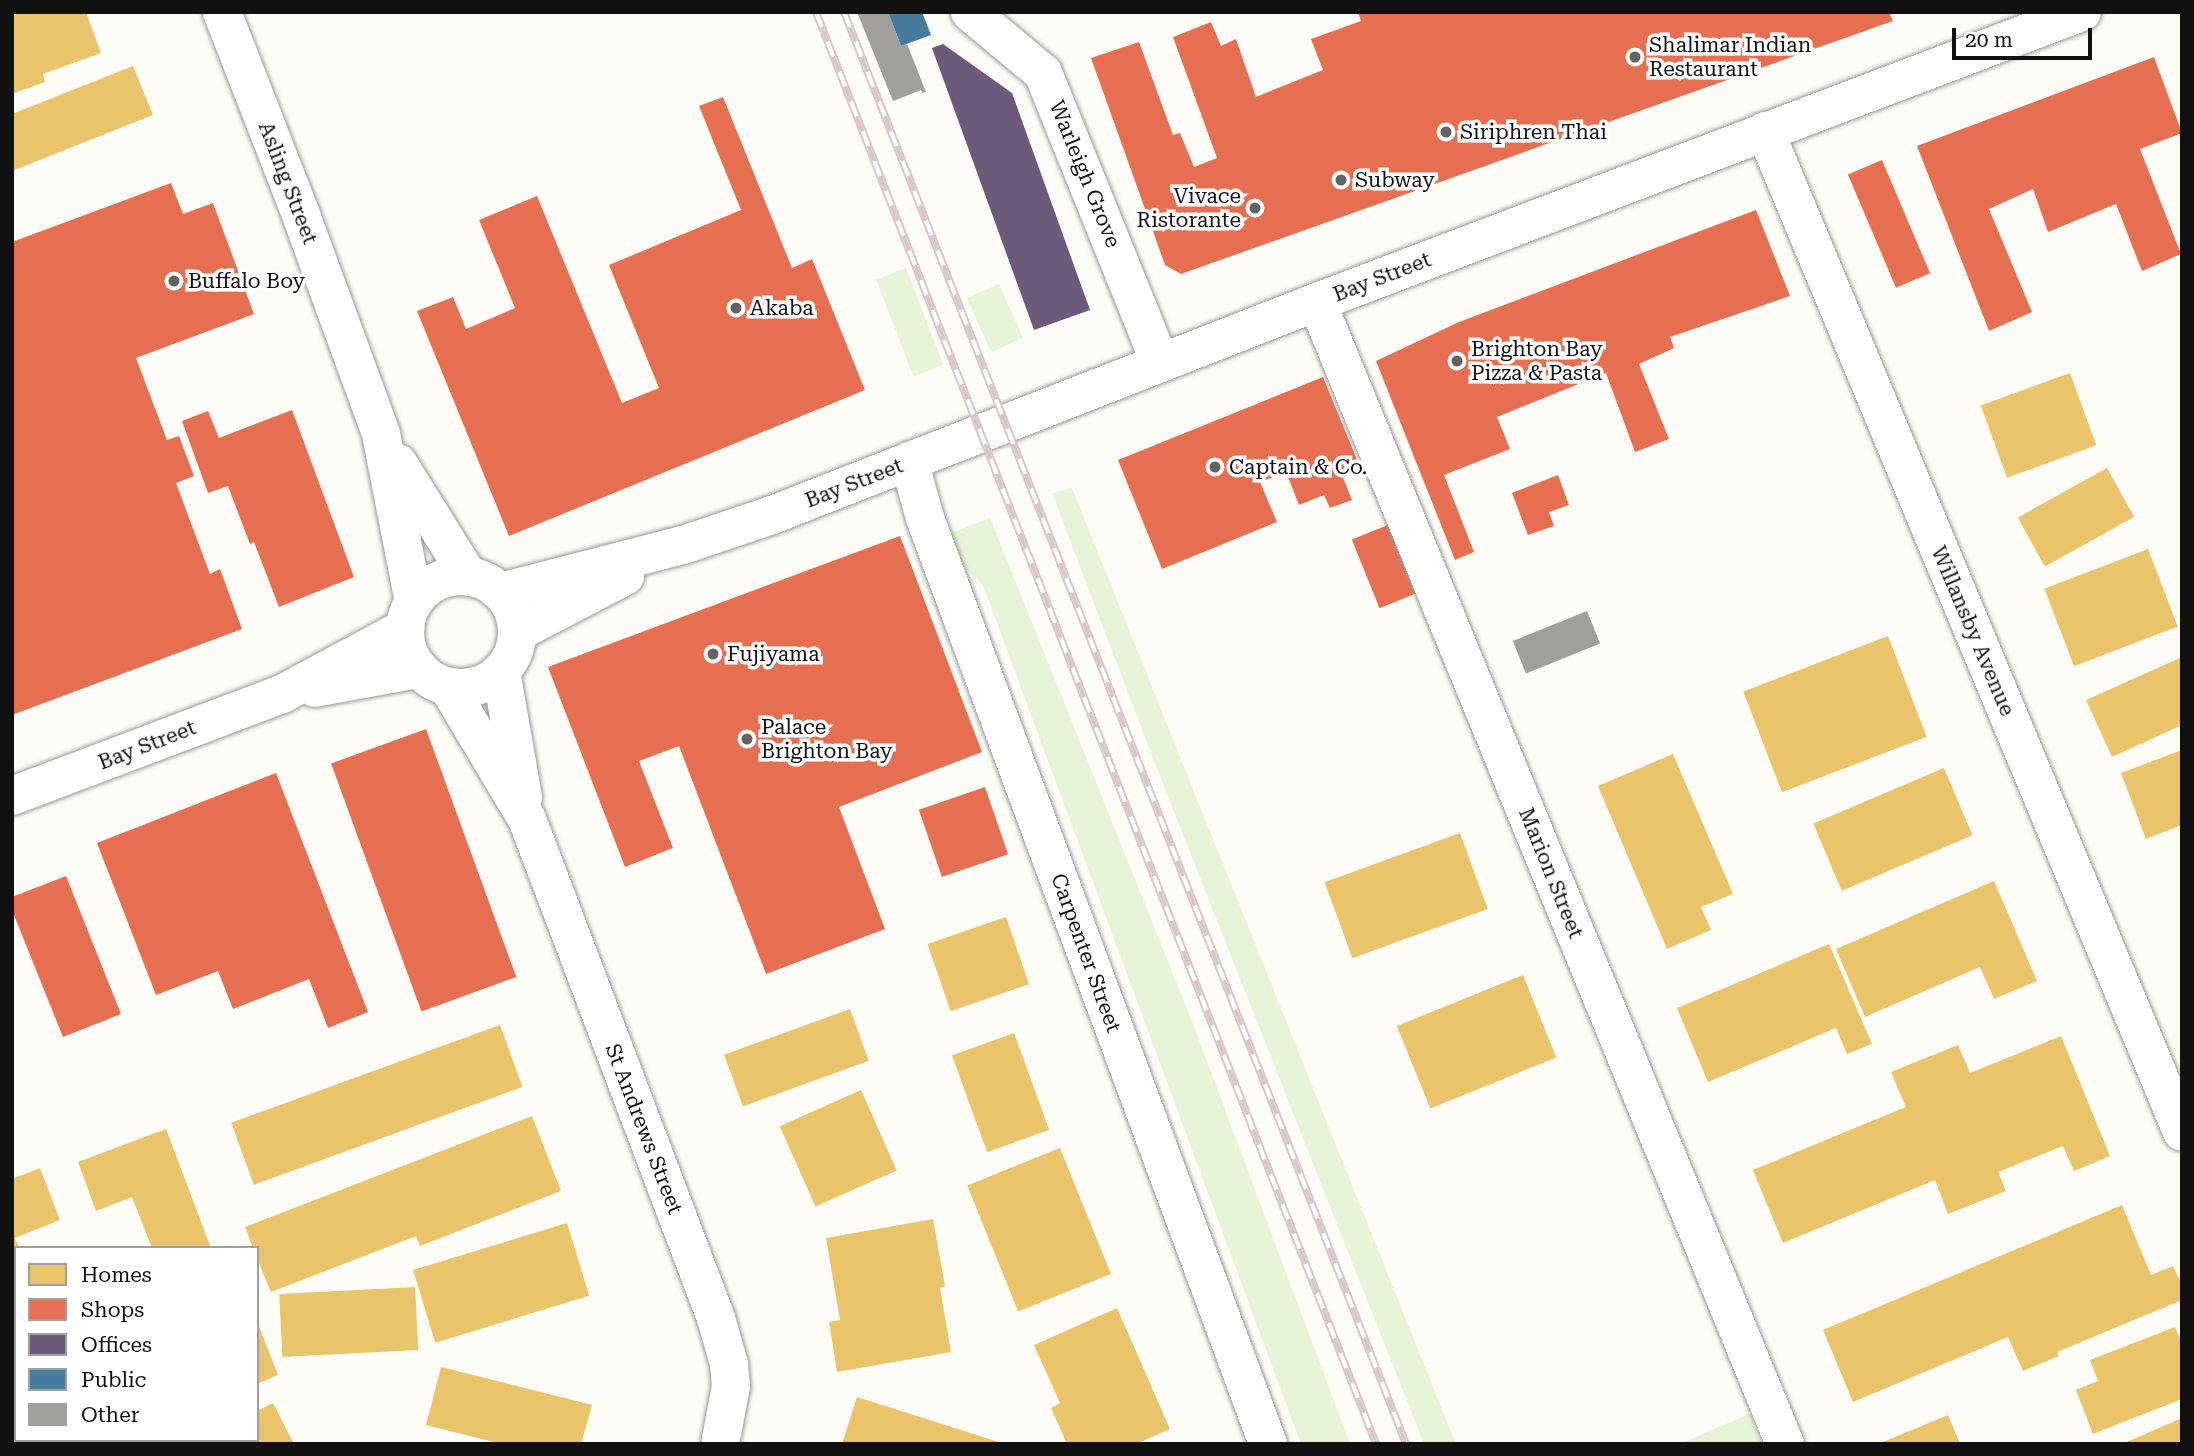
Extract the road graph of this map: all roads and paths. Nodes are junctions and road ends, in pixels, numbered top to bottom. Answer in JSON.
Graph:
{"nodes":[{"id":1,"x":222,"y":12,"type":"edge"},
{"id":2,"x":970,"y":12,"type":"edge"},
{"id":3,"x":2082,"y":12,"type":"edge"},
{"id":4,"x":1765,"y":131,"type":"junction"},
{"id":5,"x":1317,"y":302,"type":"junction"},
{"id":6,"x":1160,"y":363,"type":"junction"},
{"id":7,"x":381,"y":434,"type":"junction"},
{"id":8,"x":909,"y":461,"type":"junction"},
{"id":9,"x":683,"y":545,"type":"junction"},
{"id":10,"x":485,"y":584,"type":"junction"},
{"id":11,"x":409,"y":615,"type":"junction"},
{"id":12,"x":518,"y":632,"type":"junction"},
{"id":13,"x":501,"y":671,"type":"junction"},
{"id":14,"x":433,"y":678,"type":"junction"},
{"id":15,"x":282,"y":694,"type":"junction"},
{"id":16,"x":12,"y":796,"type":"edge"},
{"id":17,"x":527,"y":819,"type":"junction"},
{"id":18,"x":2182,"y":1132,"type":"edge"},
{"id":19,"x":720,"y":1444,"type":"edge"},
{"id":20,"x":1268,"y":1444,"type":"edge"},
{"id":21,"x":1785,"y":1444,"type":"edge"}],
"edges":[{"from":1,"to":7,"type":"street","name":"Asling Street"},
{"from":2,"to":6,"type":"street","name":"Warleigh Grove"},
{"from":3,"to":4,"type":"street","name":"Bay Street"},
{"from":4,"to":5,"type":"street","name":"Bay Street"},
{"from":4,"to":18,"type":"street","name":"Willansby Avenue"},
{"from":5,"to":6,"type":"street","name":"Bay Street"},
{"from":5,"to":21,"type":"street","name":"Marion Street"},
{"from":6,"to":8,"type":"street","name":"Bay Street"},
{"from":7,"to":10,"type":"street","name":"Asling Street"},
{"from":7,"to":11,"type":"street","name":"Asling Street"},
{"from":8,"to":9,"type":"street","name":"Bay Street"},
{"from":8,"to":20,"type":"street","name":"Carpenter Street"},
{"from":9,"to":10,"type":"street","name":"Bay Street"},
{"from":9,"to":12,"type":"street","name":"Bay Street"},
{"from":10,"to":11,"type":"street"},
{"from":10,"to":12,"type":"street"},
{"from":11,"to":14,"type":"street"},
{"from":11,"to":15,"type":"street","name":"Bay Street"},
{"from":12,"to":13,"type":"street"},
{"from":13,"to":14,"type":"street"},
{"from":13,"to":17,"type":"street","name":"St Andrews Street"},
{"from":14,"to":15,"type":"street","name":"Bay Street"},
{"from":14,"to":17,"type":"street","name":"St Andrews Street"},
{"from":15,"to":16,"type":"street","name":"Bay Street"},
{"from":17,"to":19,"type":"street","name":"St Andrews Street"}]}
